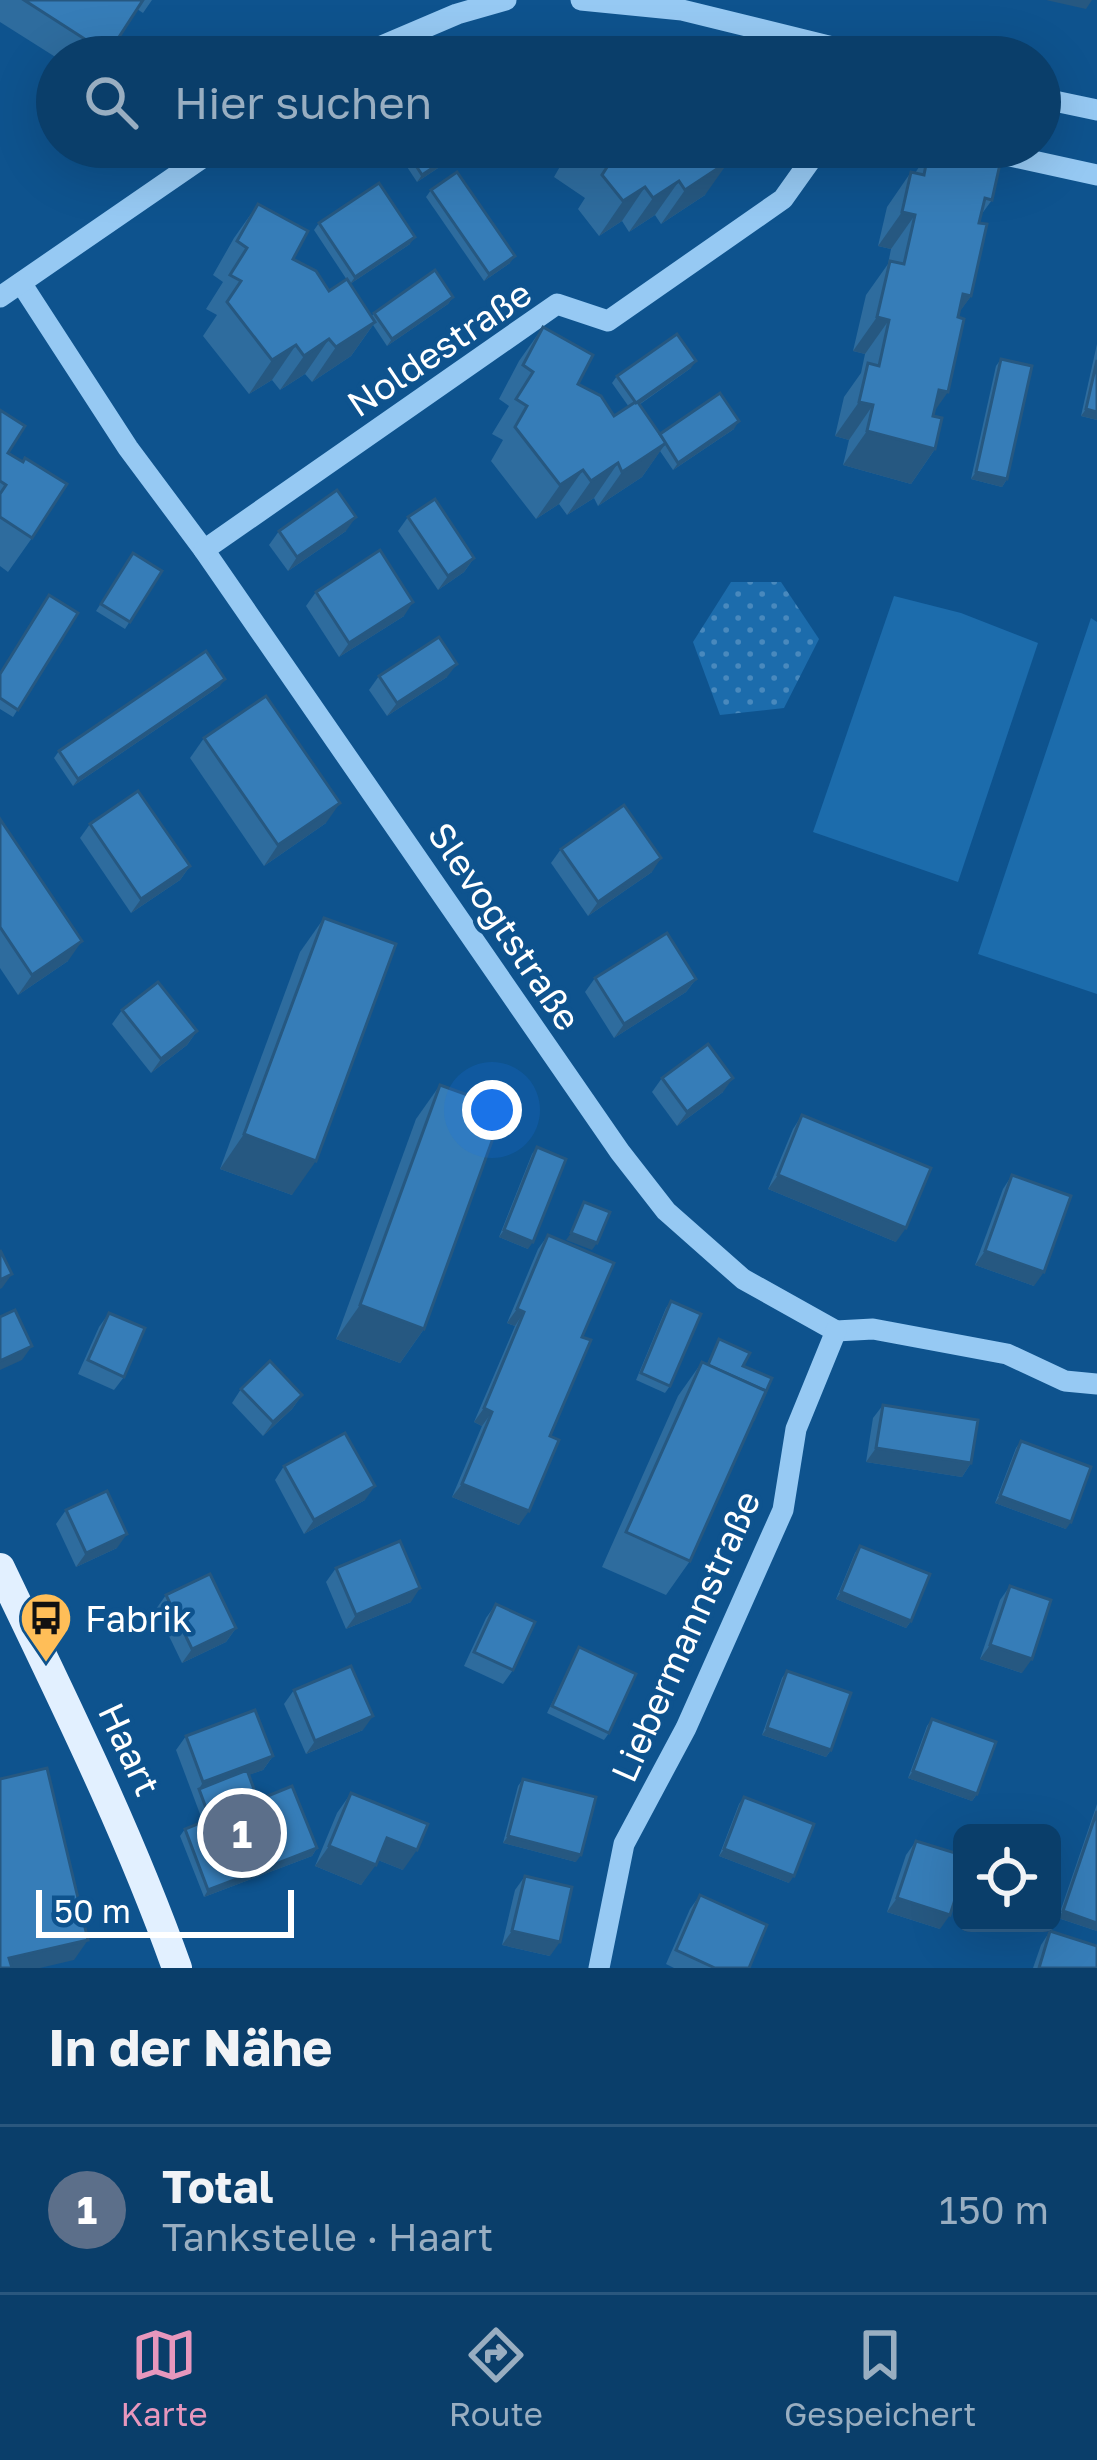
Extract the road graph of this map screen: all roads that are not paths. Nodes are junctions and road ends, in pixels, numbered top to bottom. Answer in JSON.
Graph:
{"nodes":[{"id":1,"x":506,"y":0,"type":"edge"},
{"id":2,"x":581,"y":0,"type":"edge"},
{"id":3,"x":405,"y":36,"type":"edge"},
{"id":4,"x":768,"y":36,"type":"edge"},
{"id":5,"x":1061,"y":102,"type":"edge"},
{"id":6,"x":1097,"y":110,"type":"edge"},
{"id":7,"x":1061,"y":167,"type":"edge"},
{"id":8,"x":188,"y":168,"type":"edge"},
{"id":9,"x":805,"y":168,"type":"edge"},
{"id":10,"x":1097,"y":175,"type":"edge"},
{"id":11,"x":21,"y":283,"type":"junction"},
{"id":12,"x":0,"y":297,"type":"edge"},
{"id":13,"x":205,"y":550,"type":"junction"},
{"id":14,"x":836,"y":1331,"type":"junction"},
{"id":15,"x":1097,"y":1384,"type":"edge"},
{"id":16,"x":0,"y":1568,"type":"edge"},
{"id":17,"x":177,"y":1968,"type":"edge"},
{"id":18,"x":599,"y":1968,"type":"edge"}],
"edges":[{"from":1,"to":3,"type":"street"},
{"from":2,"to":4,"type":"street"},
{"from":5,"to":6,"type":"street"},
{"from":7,"to":10,"type":"street"},
{"from":8,"to":11,"type":"street"},
{"from":9,"to":13,"type":"street","name":"Noldestraße"},
{"from":11,"to":12,"type":"street"},
{"from":11,"to":13,"type":"street","name":"Slevogtstraße"},
{"from":13,"to":14,"type":"street","name":"Slevogtstraße"},
{"from":14,"to":15,"type":"street","name":"Slevogtstraße"},
{"from":14,"to":18,"type":"street","name":"Liebermannstraße"},
{"from":16,"to":17,"type":"main road","name":"Haart"}]}
